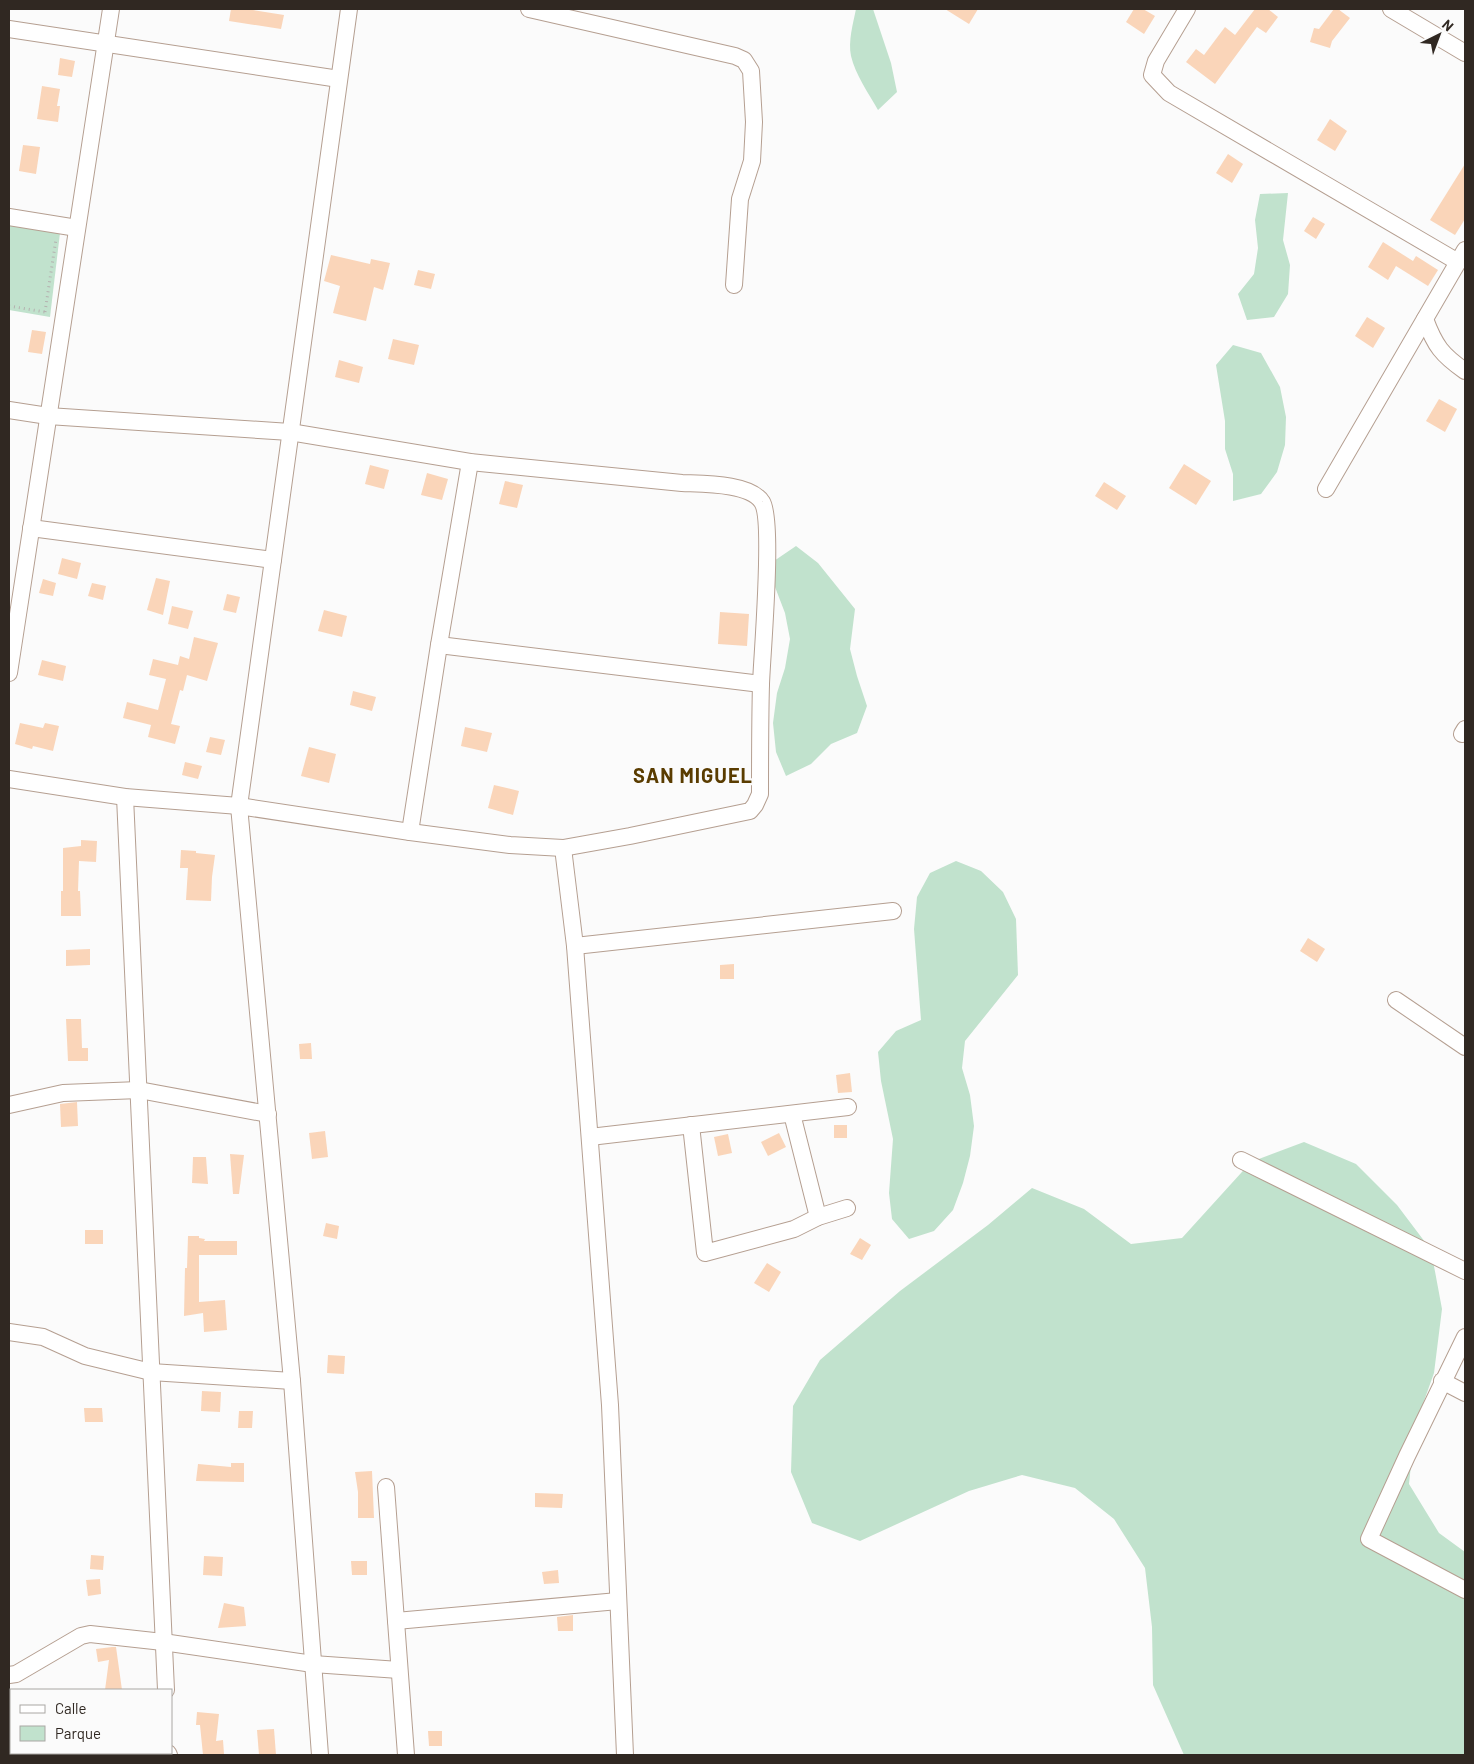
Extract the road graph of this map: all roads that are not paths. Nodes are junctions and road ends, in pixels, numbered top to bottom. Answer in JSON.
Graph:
{"nodes":[{"id":1,"x":111,"y":9,"type":"edge"},
{"id":2,"x":349,"y":9,"type":"edge"},
{"id":3,"x":529,"y":9,"type":"edge"},
{"id":4,"x":1187,"y":9,"type":"edge"},
{"id":5,"x":1391,"y":9,"type":"edge"},
{"id":6,"x":9,"y":30,"type":"edge"},
{"id":7,"x":106,"y":43,"type":"junction"},
{"id":8,"x":1465,"y":53,"type":"edge"},
{"id":9,"x":339,"y":79,"type":"junction"},
{"id":10,"x":9,"y":217,"type":"edge"},
{"id":11,"x":77,"y":228,"type":"junction"},
{"id":12,"x":1462,"y":256,"type":"edge"},
{"id":13,"x":734,"y":285,"type":"dead end"},
{"id":14,"x":1425,"y":319,"type":"junction"},
{"id":15,"x":1465,"y":371,"type":"edge"},
{"id":16,"x":9,"y":410,"type":"edge"},
{"id":17,"x":48,"y":416,"type":"junction"},
{"id":18,"x":290,"y":432,"type":"junction"},
{"id":19,"x":470,"y":462,"type":"junction"},
{"id":20,"x":1326,"y":488,"type":"dead end"},
{"id":21,"x":31,"y":528,"type":"junction"},
{"id":22,"x":273,"y":560,"type":"junction"},
{"id":23,"x":15,"y":588,"type":"edge"},
{"id":24,"x":439,"y":645,"type":"junction"},
{"id":25,"x":9,"y":672,"type":"edge"},
{"id":26,"x":761,"y":684,"type":"junction"},
{"id":27,"x":9,"y":780,"type":"edge"},
{"id":28,"x":125,"y":796,"type":"junction"},
{"id":29,"x":239,"y":806,"type":"junction"},
{"id":30,"x":410,"y":832,"type":"junction"},
{"id":31,"x":563,"y":848,"type":"junction"},
{"id":32,"x":893,"y":911,"type":"dead end"},
{"id":33,"x":576,"y":946,"type":"junction"},
{"id":34,"x":1396,"y":1000,"type":"dead end"},
{"id":35,"x":1465,"y":1047,"type":"edge"},
{"id":36,"x":139,"y":1090,"type":"junction"},
{"id":37,"x":9,"y":1105,"type":"edge"},
{"id":38,"x":848,"y":1107,"type":"dead end"},
{"id":39,"x":268,"y":1114,"type":"junction"},
{"id":40,"x":792,"y":1114,"type":"junction"},
{"id":41,"x":691,"y":1125,"type":"junction"},
{"id":42,"x":590,"y":1137,"type":"junction"},
{"id":43,"x":1241,"y":1160,"type":"dead end"},
{"id":44,"x":847,"y":1208,"type":"dead end"},
{"id":45,"x":818,"y":1217,"type":"junction"},
{"id":46,"x":1465,"y":1271,"type":"edge"},
{"id":47,"x":9,"y":1332,"type":"edge"},
{"id":48,"x":1465,"y":1337,"type":"edge"},
{"id":49,"x":151,"y":1372,"type":"junction"},
{"id":50,"x":292,"y":1381,"type":"junction"},
{"id":51,"x":1442,"y":1381,"type":"junction"},
{"id":52,"x":1465,"y":1393,"type":"edge"},
{"id":53,"x":386,"y":1487,"type":"dead end"},
{"id":54,"x":1465,"y":1590,"type":"edge"},
{"id":55,"x":618,"y":1601,"type":"junction"},
{"id":56,"x":396,"y":1621,"type":"junction"},
{"id":57,"x":163,"y":1642,"type":"junction"},
{"id":58,"x":313,"y":1664,"type":"junction"},
{"id":59,"x":400,"y":1670,"type":"junction"},
{"id":60,"x":9,"y":1675,"type":"edge"},
{"id":61,"x":166,"y":1689,"type":"edge"},
{"id":62,"x":320,"y":1755,"type":"edge"},
{"id":63,"x":406,"y":1755,"type":"edge"},
{"id":64,"x":625,"y":1755,"type":"edge"}],
"edges":[{"from":1,"to":7,"type":"street"},
{"from":2,"to":9,"type":"street"},
{"from":3,"to":13,"type":"street"},
{"from":4,"to":12,"type":"street"},
{"from":5,"to":8,"type":"street"},
{"from":6,"to":7,"type":"street"},
{"from":7,"to":9,"type":"street"},
{"from":7,"to":11,"type":"street"},
{"from":9,"to":18,"type":"street"},
{"from":10,"to":11,"type":"street"},
{"from":11,"to":17,"type":"street"},
{"from":12,"to":14,"type":"street"},
{"from":14,"to":15,"type":"street"},
{"from":14,"to":20,"type":"street"},
{"from":16,"to":17,"type":"street"},
{"from":17,"to":18,"type":"street"},
{"from":17,"to":21,"type":"street"},
{"from":18,"to":19,"type":"street"},
{"from":18,"to":22,"type":"street"},
{"from":19,"to":24,"type":"street"},
{"from":19,"to":26,"type":"street"},
{"from":21,"to":22,"type":"street"},
{"from":21,"to":23,"type":"street"},
{"from":22,"to":29,"type":"street"},
{"from":23,"to":25,"type":"street"},
{"from":24,"to":26,"type":"street"},
{"from":24,"to":30,"type":"street"},
{"from":26,"to":31,"type":"street"},
{"from":27,"to":28,"type":"street"},
{"from":28,"to":29,"type":"street"},
{"from":28,"to":36,"type":"street"},
{"from":29,"to":30,"type":"street"},
{"from":29,"to":39,"type":"street"},
{"from":30,"to":31,"type":"street"},
{"from":31,"to":33,"type":"street"},
{"from":32,"to":33,"type":"street"},
{"from":33,"to":42,"type":"street"},
{"from":34,"to":35,"type":"street"},
{"from":36,"to":37,"type":"street"},
{"from":36,"to":39,"type":"street"},
{"from":36,"to":49,"type":"street"},
{"from":38,"to":40,"type":"street"},
{"from":39,"to":50,"type":"street"},
{"from":40,"to":41,"type":"street"},
{"from":40,"to":45,"type":"street"},
{"from":41,"to":42,"type":"street"},
{"from":41,"to":45,"type":"street"},
{"from":42,"to":55,"type":"street"},
{"from":43,"to":46,"type":"street"},
{"from":44,"to":45,"type":"street"},
{"from":47,"to":49,"type":"street"},
{"from":48,"to":51,"type":"street"},
{"from":49,"to":50,"type":"street"},
{"from":49,"to":57,"type":"street"},
{"from":50,"to":58,"type":"street"},
{"from":51,"to":52,"type":"street"},
{"from":51,"to":54,"type":"street"},
{"from":53,"to":56,"type":"street"},
{"from":55,"to":56,"type":"street"},
{"from":55,"to":64,"type":"street"},
{"from":56,"to":59,"type":"street"},
{"from":57,"to":58,"type":"street"},
{"from":57,"to":60,"type":"street"},
{"from":57,"to":61,"type":"street"},
{"from":58,"to":59,"type":"street"},
{"from":58,"to":62,"type":"street"},
{"from":59,"to":63,"type":"street"}]}
